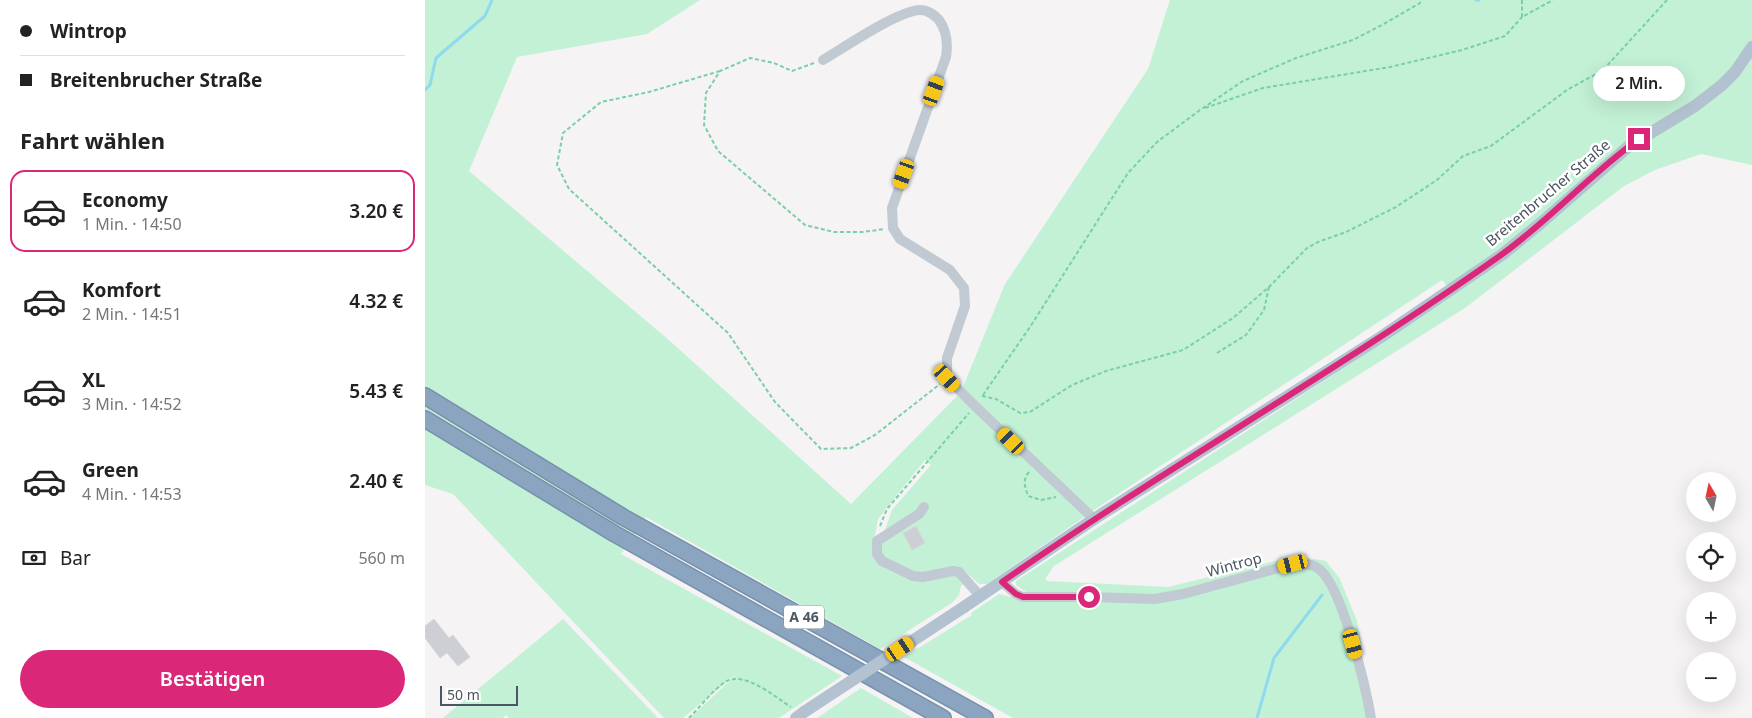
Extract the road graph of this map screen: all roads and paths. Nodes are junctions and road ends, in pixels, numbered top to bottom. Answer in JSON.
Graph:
{"nodes":[{"id":1,"x":1421,"y":0,"type":"edge"},
{"id":2,"x":1522,"y":0,"type":"edge"},
{"id":3,"x":1553,"y":0,"type":"edge"},
{"id":4,"x":1667,"y":0,"type":"edge"},
{"id":5,"x":1522,"y":17,"type":"junction"},
{"id":6,"x":1752,"y":47,"type":"edge"},
{"id":7,"x":823,"y":60,"type":"joint"},
{"id":8,"x":720,"y":71,"type":"junction"},
{"id":9,"x":1200,"y":110,"type":"junction"},
{"id":10,"x":893,"y":228,"type":"junction"},
{"id":11,"x":1269,"y":287,"type":"junction"},
{"id":12,"x":1217,"y":353,"type":"dead end"},
{"id":13,"x":947,"y":378,"type":"junction"},
{"id":14,"x":425,"y":396,"type":"edge"},
{"id":15,"x":970,"y":411,"type":"dead end"},
{"id":16,"x":425,"y":419,"type":"edge"},
{"id":17,"x":1036,"y":464,"type":"junction"},
{"id":18,"x":1066,"y":493,"type":"junction"},
{"id":19,"x":924,"y":507,"type":"dead end"},
{"id":20,"x":1094,"y":519,"type":"junction"},
{"id":21,"x":877,"y":541,"type":"junction"},
{"id":22,"x":1002,"y":582,"type":"junction"},
{"id":23,"x":980,"y":596,"type":"junction"},
{"id":24,"x":798,"y":713,"type":"edge"},
{"id":25,"x":689,"y":718,"type":"edge"},
{"id":26,"x":943,"y":718,"type":"edge"},
{"id":27,"x":985,"y":718,"type":"edge"},
{"id":28,"x":1371,"y":718,"type":"edge"}],
"edges":[{"from":1,"to":9,"type":"path"},
{"from":2,"to":5,"type":"path"},
{"from":3,"to":5,"type":"path"},
{"from":4,"to":11,"type":"path"},
{"from":5,"to":9,"type":"path"},
{"from":6,"to":20,"type":"main road","name":"Breitenbrucher Straße"},
{"from":7,"to":8,"type":"path"},
{"from":7,"to":10,"type":"street"},
{"from":8,"to":10,"type":"path"},
{"from":8,"to":13,"type":"path"},
{"from":9,"to":11,"type":"path"},
{"from":10,"to":13,"type":"street"},
{"from":11,"to":12,"type":"path"},
{"from":13,"to":17,"type":"street"},
{"from":14,"to":27,"type":"highway","number":"A 46"},
{"from":15,"to":21,"type":"path"},
{"from":16,"to":26,"type":"highway","number":"A 46"},
{"from":17,"to":18,"type":"street"},
{"from":17,"to":18,"type":"path"},
{"from":18,"to":20,"type":"street"},
{"from":19,"to":21,"type":"street"},
{"from":20,"to":22,"type":"main road","name":"Breitenbrucher Straße"},
{"from":21,"to":23,"type":"street"},
{"from":22,"to":23,"type":"main road","name":"Breitenbrucher Straße"},
{"from":22,"to":28,"type":"street","name":"Wintrop"},
{"from":23,"to":24,"type":"main road","name":"Breitenbrucher Straße","bridge":true},
{"from":24,"to":25,"type":"path"}]}
